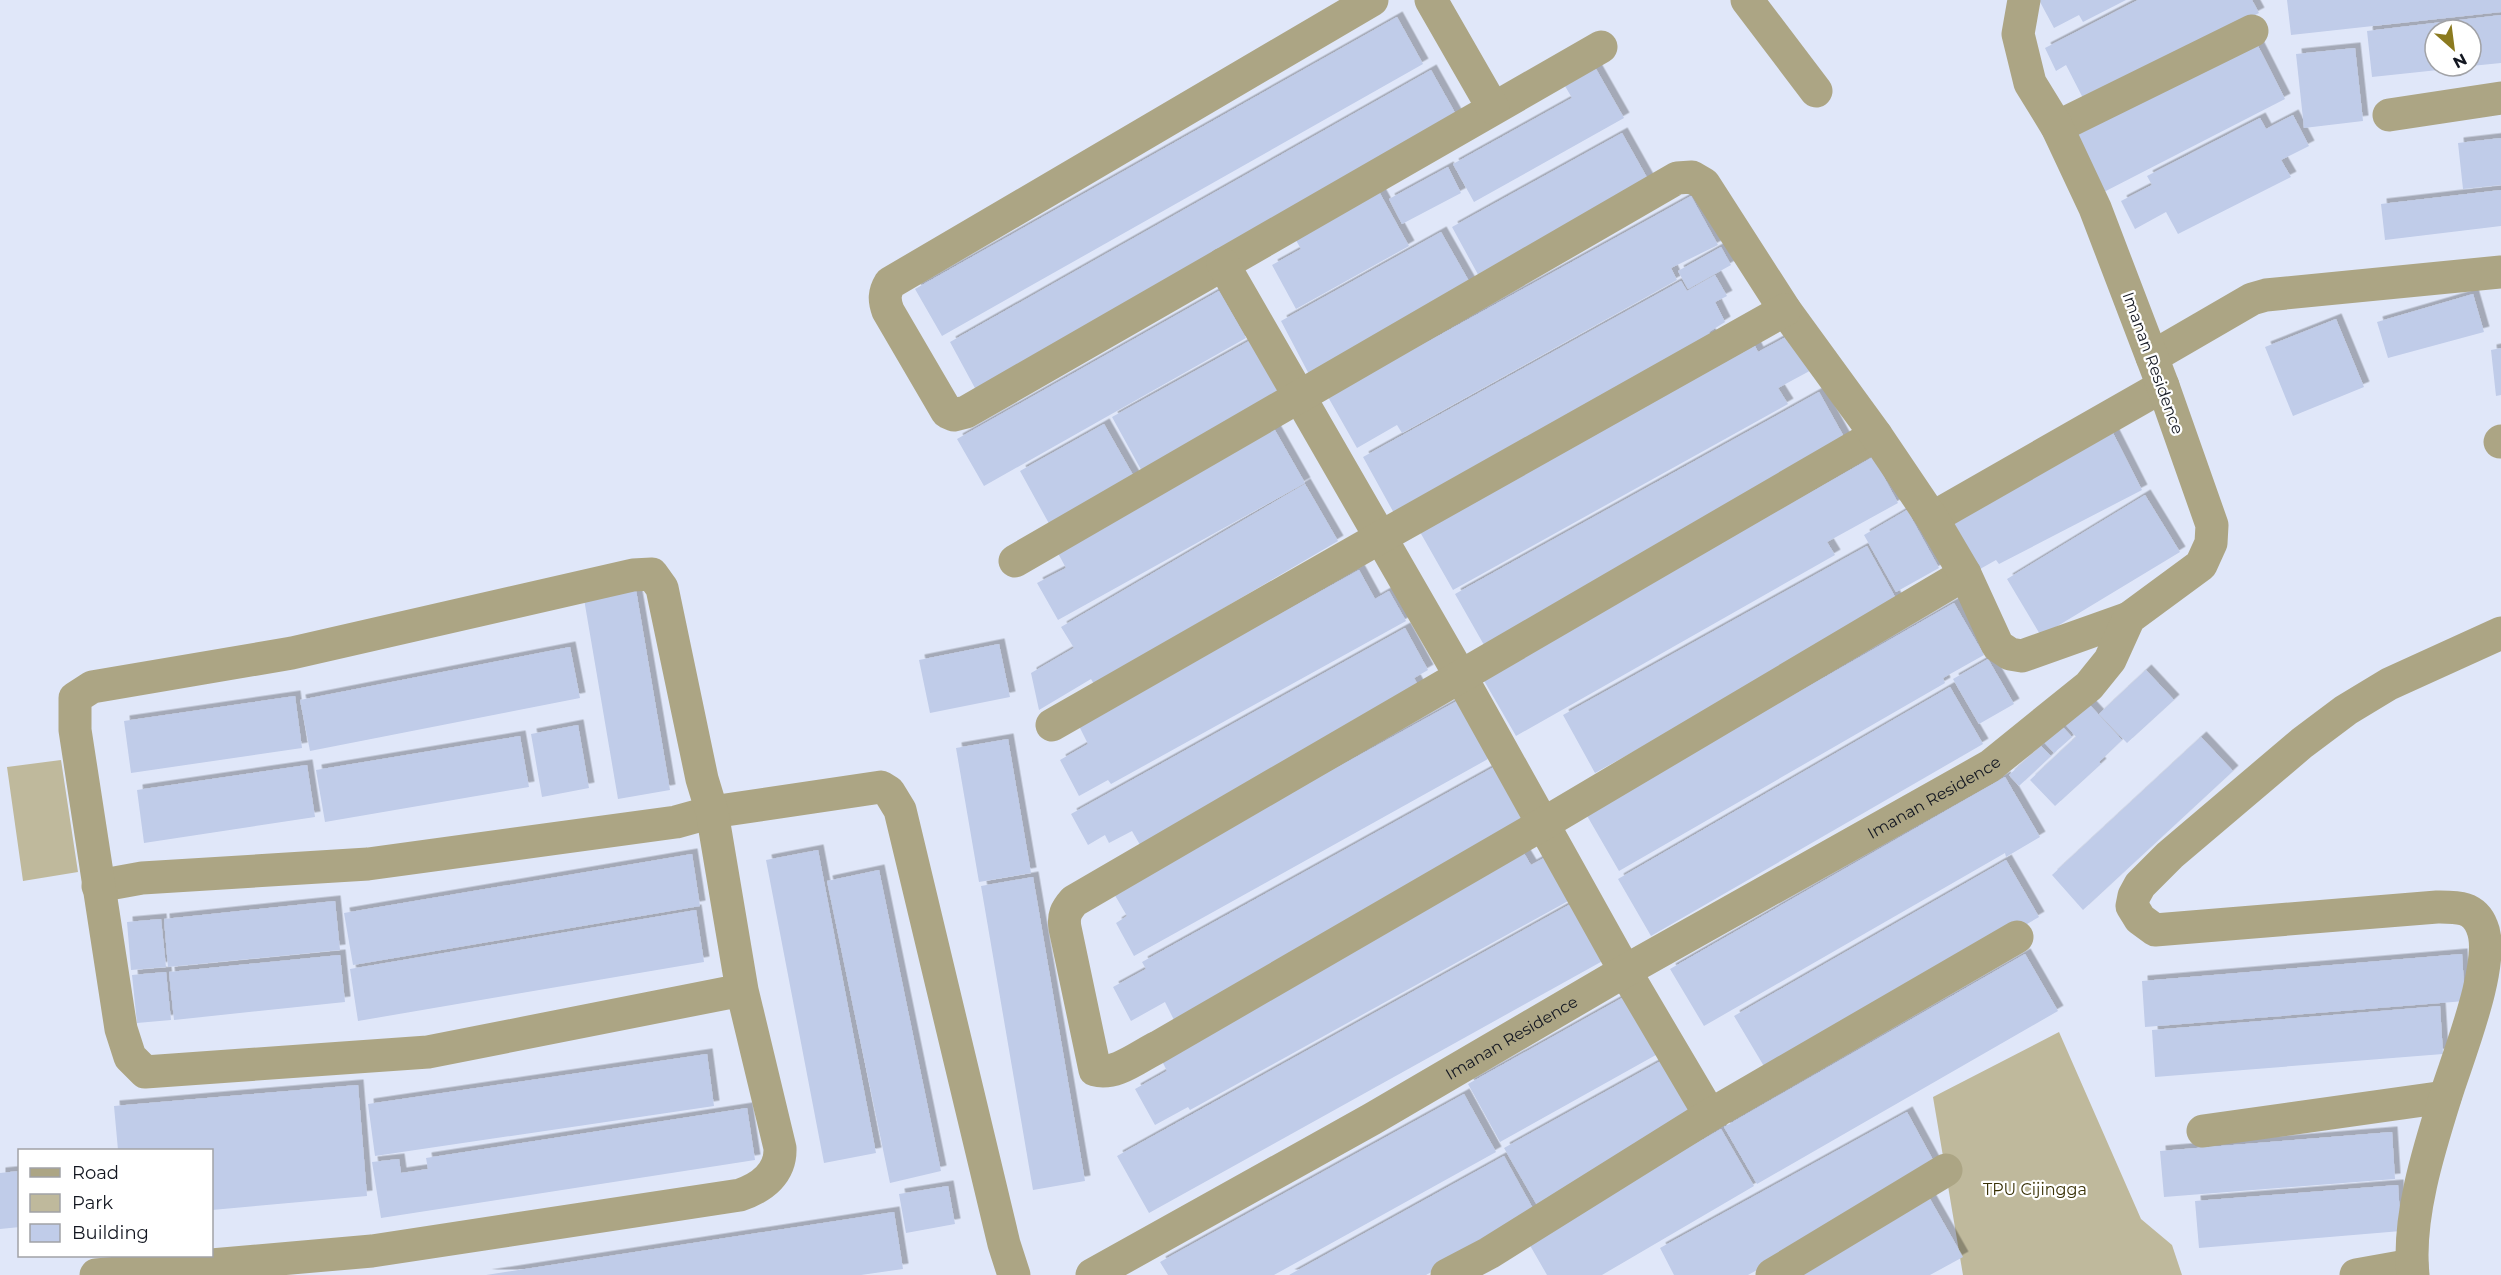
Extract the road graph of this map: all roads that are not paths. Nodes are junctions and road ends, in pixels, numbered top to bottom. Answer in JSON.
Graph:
{"nodes":[{"id":1,"x":1372,"y":0,"type":"edge"},
{"id":2,"x":1431,"y":0,"type":"edge"},
{"id":3,"x":1747,"y":0,"type":"edge"},
{"id":4,"x":2024,"y":0,"type":"edge"},
{"id":5,"x":2252,"y":31,"type":"dead end"},
{"id":6,"x":1601,"y":47,"type":"dead end"},
{"id":7,"x":1816,"y":91,"type":"dead end"},
{"id":8,"x":2501,"y":98,"type":"edge"},
{"id":9,"x":1493,"y":108,"type":"junction"},
{"id":10,"x":2389,"y":115,"type":"dead end"},
{"id":11,"x":2057,"y":127,"type":"junction"},
{"id":12,"x":1223,"y":264,"type":"junction"},
{"id":13,"x":2501,"y":272,"type":"edge"},
{"id":14,"x":1785,"y":310,"type":"junction"},
{"id":15,"x":2158,"y":372,"type":"junction"},
{"id":16,"x":1300,"y":397,"type":"junction"},
{"id":17,"x":1876,"y":435,"type":"junction"},
{"id":18,"x":1932,"y":518,"type":"junction"},
{"id":19,"x":1381,"y":537,"type":"junction"},
{"id":20,"x":1015,"y":561,"type":"dead end"},
{"id":21,"x":1965,"y":574,"type":"junction"},
{"id":22,"x":2129,"y":618,"type":"junction"},
{"id":23,"x":2501,"y":633,"type":"edge"},
{"id":24,"x":1461,"y":677,"type":"junction"},
{"id":25,"x":1052,"y":725,"type":"dead end"},
{"id":26,"x":712,"y":812,"type":"junction"},
{"id":27,"x":1543,"y":824,"type":"junction"},
{"id":28,"x":98,"y":886,"type":"junction"},
{"id":29,"x":2017,"y":938,"type":"dead end"},
{"id":30,"x":1625,"y":971,"type":"junction"},
{"id":31,"x":742,"y":990,"type":"junction"},
{"id":32,"x":2445,"y":1097,"type":"junction"},
{"id":33,"x":1710,"y":1114,"type":"junction"},
{"id":34,"x":2203,"y":1131,"type":"dead end"},
{"id":35,"x":1946,"y":1170,"type":"dead end"},
{"id":36,"x":1496,"y":1264,"type":"edge"},
{"id":37,"x":1131,"y":1266,"type":"edge"},
{"id":38,"x":2412,"y":1270,"type":"edge"},
{"id":39,"x":96,"y":1275,"type":"edge"},
{"id":40,"x":1014,"y":1275,"type":"edge"},
{"id":41,"x":1092,"y":1275,"type":"edge"},
{"id":42,"x":1447,"y":1275,"type":"edge"},
{"id":43,"x":1772,"y":1275,"type":"edge"},
{"id":44,"x":2356,"y":1275,"type":"edge"}],
"edges":[{"from":1,"to":12,"type":"street"},
{"from":2,"to":9,"type":"street"},
{"from":3,"to":7,"type":"street"},
{"from":4,"to":11,"type":"street","name":"Imanan Residence"},
{"from":5,"to":11,"type":"street"},
{"from":6,"to":9,"type":"street"},
{"from":8,"to":10,"type":"street"},
{"from":9,"to":12,"type":"street"},
{"from":11,"to":15,"type":"street","name":"Imanan Residence"},
{"from":12,"to":16,"type":"street"},
{"from":13,"to":15,"type":"street"},
{"from":14,"to":16,"type":"street"},
{"from":14,"to":17,"type":"street"},
{"from":14,"to":19,"type":"street"},
{"from":15,"to":18,"type":"street"},
{"from":15,"to":22,"type":"street","name":"Imanan Residence"},
{"from":16,"to":19,"type":"street"},
{"from":16,"to":20,"type":"street"},
{"from":17,"to":18,"type":"street"},
{"from":17,"to":24,"type":"street"},
{"from":18,"to":21,"type":"street"},
{"from":19,"to":24,"type":"street"},
{"from":19,"to":25,"type":"street"},
{"from":21,"to":22,"type":"street"},
{"from":21,"to":27,"type":"street"},
{"from":22,"to":30,"type":"street","name":"Imanan Residence"},
{"from":23,"to":32,"type":"street"},
{"from":24,"to":27,"type":"street"},
{"from":24,"to":27,"type":"street"},
{"from":26,"to":28,"type":"street"},
{"from":26,"to":28,"type":"street"},
{"from":26,"to":31,"type":"street"},
{"from":26,"to":40,"type":"street"},
{"from":27,"to":30,"type":"street"},
{"from":28,"to":31,"type":"street"},
{"from":29,"to":33,"type":"street"},
{"from":30,"to":33,"type":"street"},
{"from":30,"to":37,"type":"street","name":"Imanan Residence"},
{"from":31,"to":39,"type":"street"},
{"from":32,"to":34,"type":"street"},
{"from":32,"to":38,"type":"street"},
{"from":33,"to":36,"type":"street"},
{"from":35,"to":43,"type":"street"},
{"from":36,"to":42,"type":"street"},
{"from":37,"to":41,"type":"street","name":"Imanan Residence"},
{"from":38,"to":44,"type":"street"}]}
